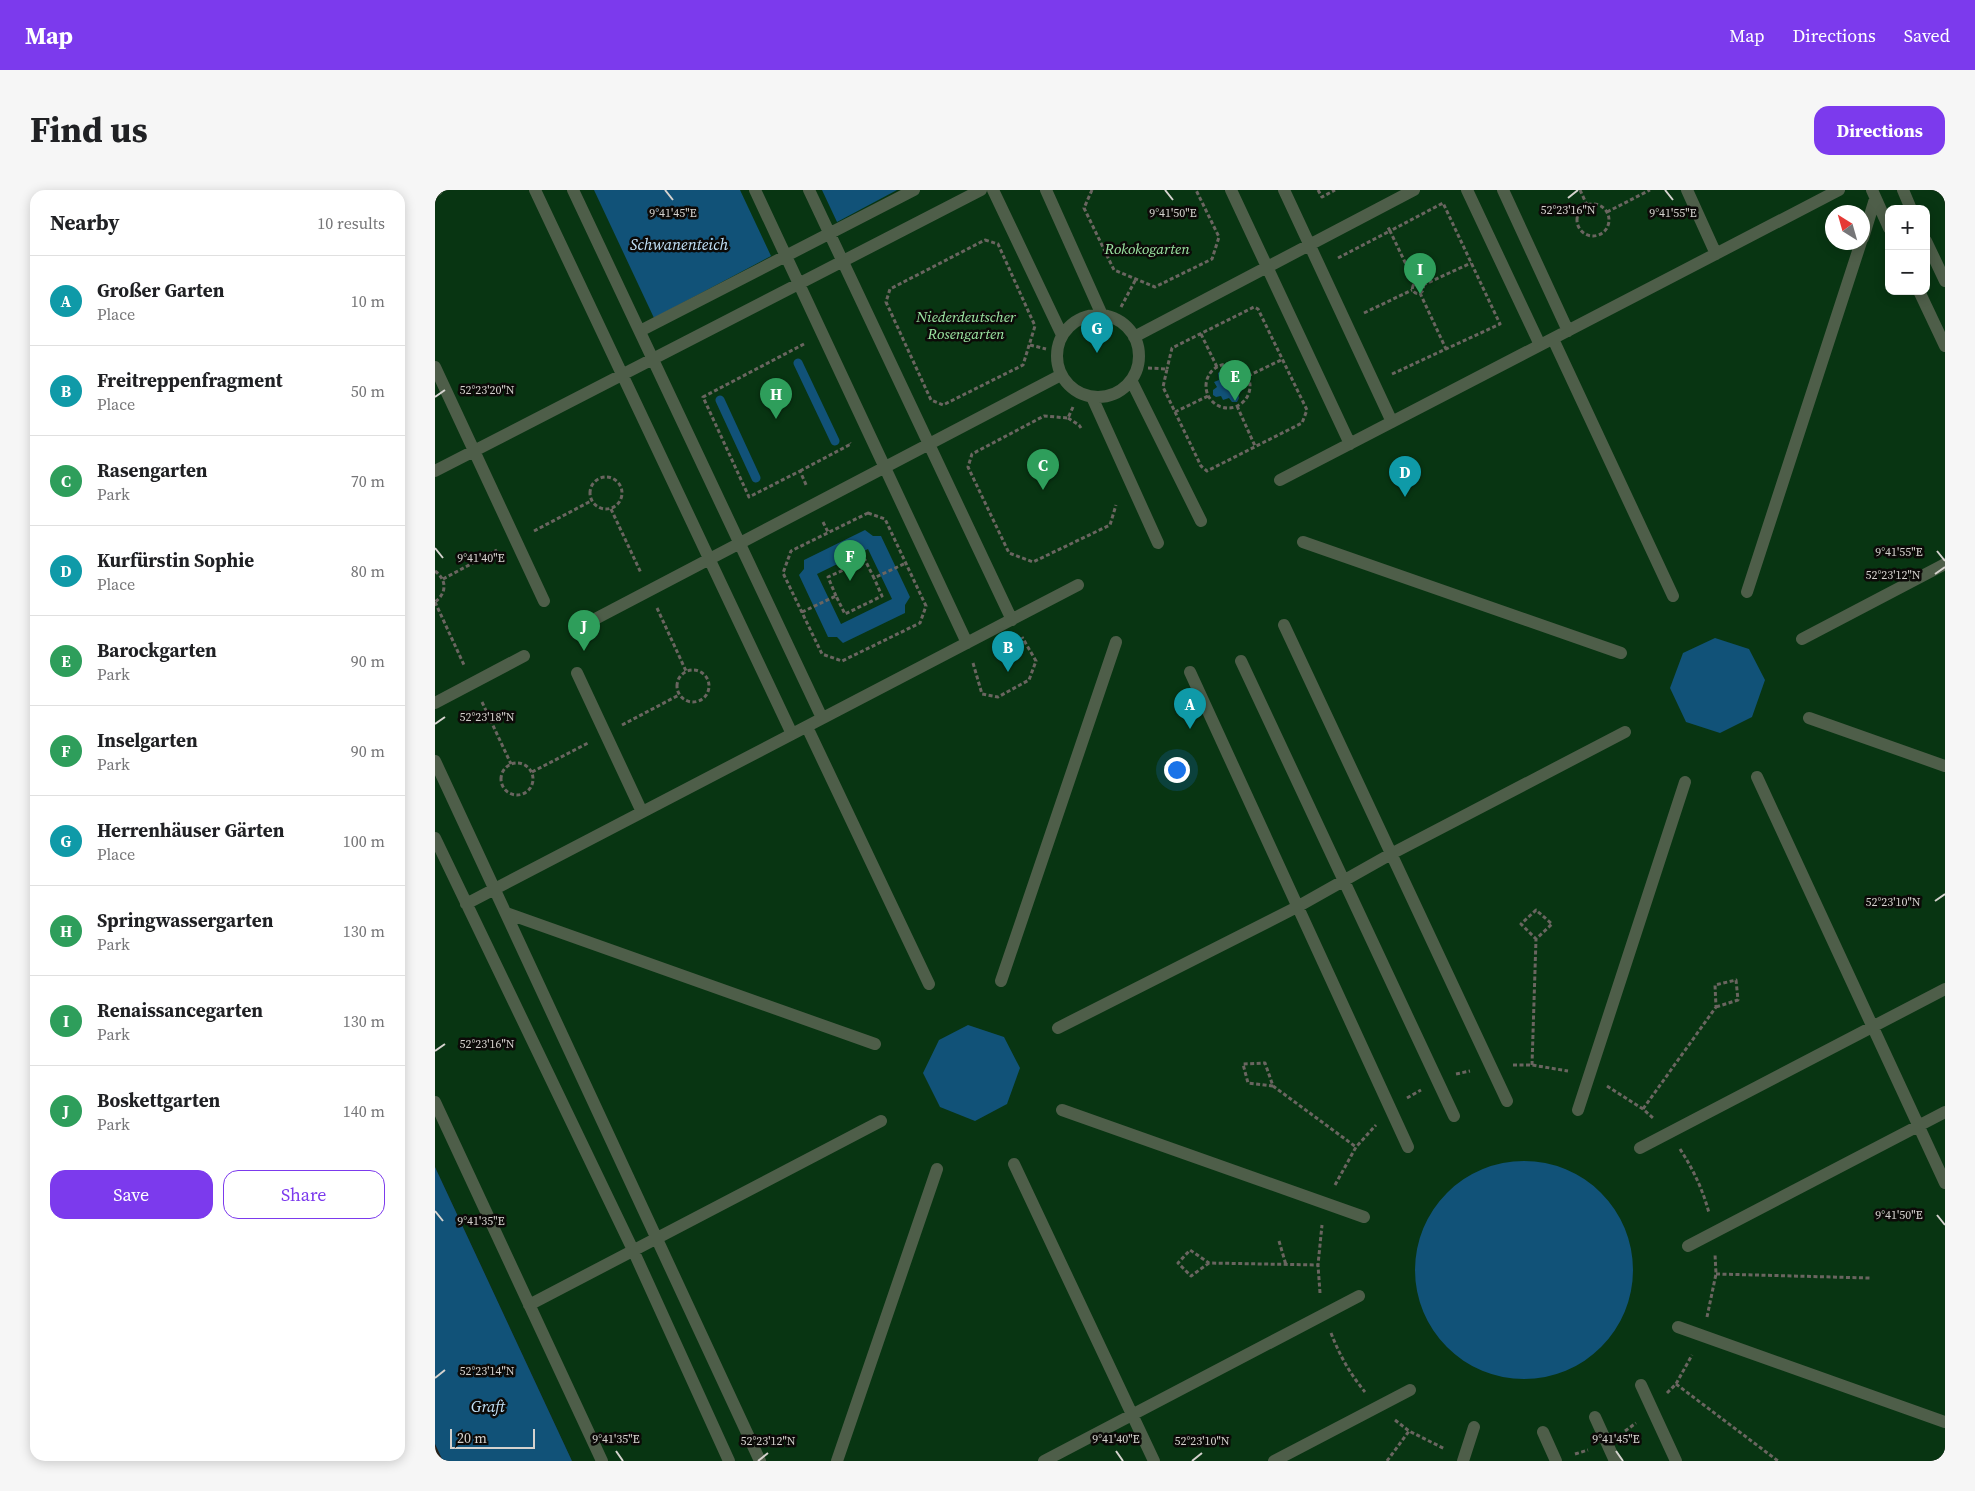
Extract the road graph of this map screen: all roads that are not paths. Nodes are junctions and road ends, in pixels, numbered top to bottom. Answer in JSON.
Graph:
{"nodes":[{"id":1,"x":535,"y":190,"type":"edge"},
{"id":2,"x":573,"y":190,"type":"edge"},
{"id":3,"x":755,"y":190,"type":"edge"},
{"id":4,"x":809,"y":190,"type":"edge"},
{"id":5,"x":914,"y":190,"type":"edge"},
{"id":6,"x":981,"y":190,"type":"edge"},
{"id":7,"x":993,"y":190,"type":"edge"},
{"id":8,"x":1046,"y":190,"type":"edge"},
{"id":9,"x":1231,"y":190,"type":"edge"},
{"id":10,"x":1285,"y":190,"type":"edge"},
{"id":11,"x":1414,"y":190,"type":"edge"},
{"id":12,"x":1467,"y":190,"type":"edge"},
{"id":13,"x":1503,"y":190,"type":"edge"},
{"id":14,"x":1687,"y":190,"type":"edge"},
{"id":15,"x":1839,"y":190,"type":"edge"},
{"id":16,"x":1903,"y":190,"type":"edge"},
{"id":17,"x":1873,"y":195,"type":"edge"},
{"id":18,"x":1909,"y":205,"type":"edge"},
{"id":19,"x":1870,"y":208,"type":"edge"},
{"id":20,"x":1885,"y":220,"type":"edge"},
{"id":21,"x":829,"y":234,"type":"junction"},
{"id":22,"x":1310,"y":244,"type":"junction"},
{"id":23,"x":1930,"y":249,"type":"edge"},
{"id":24,"x":1858,"y":250,"type":"edge"},
{"id":25,"x":1716,"y":254,"type":"junction"},
{"id":26,"x":785,"y":256,"type":"junction"},
{"id":27,"x":842,"y":262,"type":"junction"},
{"id":28,"x":1267,"y":267,"type":"junction"},
{"id":29,"x":1945,"y":281,"type":"edge"},
{"id":30,"x":798,"y":284,"type":"junction"},
{"id":31,"x":1921,"y":295,"type":"edge"},
{"id":32,"x":1102,"y":315,"type":"junction"},
{"id":33,"x":640,"y":331,"type":"junction"},
{"id":34,"x":1568,"y":331,"type":"junction"},
{"id":35,"x":1062,"y":335,"type":"junction"},
{"id":36,"x":1134,"y":337,"type":"junction"},
{"id":37,"x":1553,"y":338,"type":"junction"},
{"id":38,"x":1540,"y":345,"type":"junction"},
{"id":39,"x":1945,"y":346,"type":"edge"},
{"id":40,"x":653,"y":359,"type":"junction"},
{"id":41,"x":435,"y":367,"type":"edge"},
{"id":42,"x":621,"y":375,"type":"junction"},
{"id":43,"x":1061,"y":375,"type":"junction"},
{"id":44,"x":1131,"y":380,"type":"junction"},
{"id":45,"x":1086,"y":395,"type":"junction"},
{"id":46,"x":1392,"y":422,"type":"junction"},
{"id":47,"x":929,"y":444,"type":"junction"},
{"id":48,"x":1350,"y":444,"type":"junction"},
{"id":49,"x":474,"y":451,"type":"junction"},
{"id":50,"x":885,"y":467,"type":"junction"},
{"id":51,"x":435,"y":471,"type":"edge"},
{"id":52,"x":1280,"y":480,"type":"dead end"},
{"id":53,"x":1201,"y":521,"type":"dead end"},
{"id":54,"x":1303,"y":542,"type":"dead end"},
{"id":55,"x":740,"y":543,"type":"junction"},
{"id":56,"x":1158,"y":543,"type":"dead end"},
{"id":57,"x":709,"y":559,"type":"junction"},
{"id":58,"x":1945,"y":564,"type":"edge"},
{"id":59,"x":1078,"y":585,"type":"dead end"},
{"id":60,"x":1747,"y":592,"type":"dead end"},
{"id":61,"x":1673,"y":596,"type":"dead end"},
{"id":62,"x":545,"y":601,"type":"dead end"},
{"id":63,"x":597,"y":618,"type":"dead end"},
{"id":64,"x":1012,"y":620,"type":"junction"},
{"id":65,"x":1284,"y":625,"type":"dead end"},
{"id":66,"x":1802,"y":639,"type":"dead end"},
{"id":67,"x":1116,"y":642,"type":"dead end"},
{"id":68,"x":967,"y":643,"type":"junction"},
{"id":69,"x":1621,"y":653,"type":"dead end"},
{"id":70,"x":524,"y":656,"type":"dead end"},
{"id":71,"x":1241,"y":661,"type":"dead end"},
{"id":72,"x":1190,"y":672,"type":"dead end"},
{"id":73,"x":577,"y":673,"type":"dead end"},
{"id":74,"x":435,"y":702,"type":"edge"},
{"id":75,"x":822,"y":718,"type":"junction"},
{"id":76,"x":1809,"y":718,"type":"dead end"},
{"id":77,"x":807,"y":727,"type":"junction"},
{"id":78,"x":1625,"y":732,"type":"dead end"},
{"id":79,"x":792,"y":734,"type":"junction"},
{"id":80,"x":435,"y":761,"type":"edge"},
{"id":81,"x":1945,"y":766,"type":"edge"},
{"id":82,"x":1757,"y":777,"type":"dead end"},
{"id":83,"x":1685,"y":782,"type":"dead end"},
{"id":84,"x":643,"y":812,"type":"junction"},
{"id":85,"x":435,"y":838,"type":"edge"},
{"id":86,"x":1391,"y":854,"type":"junction"},
{"id":87,"x":1344,"y":881,"type":"junction"},
{"id":88,"x":494,"y":889,"type":"junction"},
{"id":89,"x":466,"y":904,"type":"junction"},
{"id":90,"x":1297,"y":908,"type":"junction"},
{"id":91,"x":506,"y":914,"type":"junction"},
{"id":92,"x":1001,"y":981,"type":"dead end"},
{"id":93,"x":929,"y":984,"type":"dead end"},
{"id":94,"x":1945,"y":989,"type":"edge"},
{"id":95,"x":1873,"y":1027,"type":"junction"},
{"id":96,"x":1058,"y":1028,"type":"dead end"},
{"id":97,"x":875,"y":1044,"type":"dead end"},
{"id":98,"x":435,"y":1102,"type":"edge"},
{"id":99,"x":1507,"y":1102,"type":"dead end"},
{"id":100,"x":1062,"y":1110,"type":"dead end"},
{"id":101,"x":1578,"y":1110,"type":"dead end"},
{"id":102,"x":1945,"y":1112,"type":"edge"},
{"id":103,"x":1454,"y":1116,"type":"dead end"},
{"id":104,"x":881,"y":1121,"type":"dead end"},
{"id":105,"x":1919,"y":1126,"type":"junction"},
{"id":106,"x":1408,"y":1147,"type":"dead end"},
{"id":107,"x":1640,"y":1148,"type":"dead end"},
{"id":108,"x":1014,"y":1164,"type":"dead end"},
{"id":109,"x":937,"y":1169,"type":"dead end"},
{"id":110,"x":1945,"y":1183,"type":"edge"},
{"id":111,"x":1364,"y":1216,"type":"dead end"},
{"id":112,"x":657,"y":1238,"type":"junction"},
{"id":113,"x":1688,"y":1246,"type":"dead end"},
{"id":114,"x":633,"y":1250,"type":"junction"},
{"id":115,"x":1359,"y":1296,"type":"dead end"},
{"id":116,"x":529,"y":1304,"type":"junction"},
{"id":117,"x":1678,"y":1327,"type":"dead end"},
{"id":118,"x":1641,"y":1385,"type":"dead end"},
{"id":119,"x":1410,"y":1390,"type":"dead end"},
{"id":120,"x":1132,"y":1414,"type":"junction"},
{"id":121,"x":1595,"y":1417,"type":"dead end"},
{"id":122,"x":1945,"y":1422,"type":"edge"},
{"id":123,"x":1474,"y":1427,"type":"dead end"},
{"id":124,"x":1543,"y":1432,"type":"dead end"},
{"id":125,"x":1464,"y":1459,"type":"edge"},
{"id":126,"x":602,"y":1461,"type":"edge"},
{"id":127,"x":729,"y":1461,"type":"edge"},
{"id":128,"x":760,"y":1461,"type":"edge"},
{"id":129,"x":837,"y":1461,"type":"edge"},
{"id":130,"x":1044,"y":1461,"type":"edge"},
{"id":131,"x":1154,"y":1461,"type":"edge"},
{"id":132,"x":1274,"y":1461,"type":"edge"},
{"id":133,"x":1556,"y":1461,"type":"edge"},
{"id":134,"x":1615,"y":1461,"type":"edge"},
{"id":135,"x":1676,"y":1461,"type":"edge"}],
"edges":[{"from":1,"to":42,"type":"street"},
{"from":2,"to":33,"type":"street"},
{"from":3,"to":26,"type":"street"},
{"from":4,"to":21,"type":"street"},
{"from":5,"to":21,"type":"street"},
{"from":6,"to":27,"type":"street"},
{"from":7,"to":35,"type":"street"},
{"from":8,"to":32,"type":"street"},
{"from":9,"to":28,"type":"street"},
{"from":10,"to":22,"type":"street"},
{"from":11,"to":22,"type":"street"},
{"from":12,"to":38,"type":"street"},
{"from":13,"to":34,"type":"street"},
{"from":14,"to":25,"type":"street"},
{"from":15,"to":25,"type":"street"},
{"from":16,"to":18,"type":"street"},
{"from":17,"to":19,"type":"street"},
{"from":17,"to":20,"type":"street"},
{"from":21,"to":26,"type":"street"},
{"from":21,"to":27,"type":"street"},
{"from":22,"to":28,"type":"street"},
{"from":22,"to":46,"type":"street"},
{"from":23,"to":29,"type":"street"},
{"from":24,"to":60,"type":"street"},
{"from":25,"to":34,"type":"street"},
{"from":26,"to":30,"type":"street"},
{"from":26,"to":33,"type":"street"},
{"from":27,"to":30,"type":"street"},
{"from":27,"to":47,"type":"street"},
{"from":28,"to":36,"type":"street"},
{"from":28,"to":48,"type":"street"},
{"from":30,"to":40,"type":"street"},
{"from":30,"to":50,"type":"street"},
{"from":31,"to":39,"type":"street"},
{"from":32,"to":35,"type":"street"},
{"from":32,"to":36,"type":"street"},
{"from":33,"to":40,"type":"street"},
{"from":34,"to":37,"type":"street"},
{"from":35,"to":43,"type":"street"},
{"from":36,"to":44,"type":"street"},
{"from":37,"to":38,"type":"street"},
{"from":37,"to":61,"type":"street"},
{"from":38,"to":46,"type":"street"},
{"from":40,"to":42,"type":"street"},
{"from":40,"to":55,"type":"street"},
{"from":41,"to":49,"type":"street"},
{"from":42,"to":49,"type":"street"},
{"from":42,"to":57,"type":"street"},
{"from":43,"to":45,"type":"street"},
{"from":43,"to":47,"type":"street"},
{"from":44,"to":45,"type":"street"},
{"from":44,"to":53,"type":"street"},
{"from":45,"to":56,"type":"street"},
{"from":46,"to":48,"type":"street"},
{"from":47,"to":50,"type":"street"},
{"from":47,"to":64,"type":"street"},
{"from":48,"to":52,"type":"street"},
{"from":49,"to":51,"type":"street"},
{"from":49,"to":62,"type":"street"},
{"from":50,"to":55,"type":"street"},
{"from":50,"to":68,"type":"street"},
{"from":54,"to":69,"type":"street"},
{"from":55,"to":57,"type":"street"},
{"from":55,"to":75,"type":"street"},
{"from":57,"to":63,"type":"street"},
{"from":57,"to":79,"type":"street"},
{"from":58,"to":66,"type":"street"},
{"from":59,"to":64,"type":"street"},
{"from":64,"to":68,"type":"street"},
{"from":65,"to":86,"type":"street"},
{"from":67,"to":92,"type":"street"},
{"from":68,"to":75,"type":"street"},
{"from":70,"to":74,"type":"street"},
{"from":71,"to":87,"type":"street"},
{"from":72,"to":90,"type":"street"},
{"from":73,"to":84,"type":"street"},
{"from":75,"to":77,"type":"street"},
{"from":76,"to":81,"type":"street"},
{"from":77,"to":79,"type":"street"},
{"from":77,"to":93,"type":"street"},
{"from":78,"to":86,"type":"street"},
{"from":79,"to":84,"type":"street"},
{"from":80,"to":88,"type":"street"},
{"from":82,"to":95,"type":"street"},
{"from":83,"to":101,"type":"street"},
{"from":84,"to":88,"type":"street"},
{"from":85,"to":89,"type":"street"},
{"from":86,"to":87,"type":"street"},
{"from":86,"to":99,"type":"street"},
{"from":87,"to":90,"type":"street"},
{"from":87,"to":103,"type":"street"},
{"from":88,"to":89,"type":"street"},
{"from":88,"to":91,"type":"street"},
{"from":89,"to":114,"type":"street"},
{"from":90,"to":96,"type":"street"},
{"from":90,"to":106,"type":"street"},
{"from":91,"to":97,"type":"street"},
{"from":91,"to":112,"type":"street"},
{"from":94,"to":95,"type":"street"},
{"from":95,"to":105,"type":"street"},
{"from":95,"to":107,"type":"street"},
{"from":98,"to":116,"type":"street"},
{"from":100,"to":111,"type":"street"},
{"from":102,"to":105,"type":"street"},
{"from":104,"to":112,"type":"street"},
{"from":105,"to":110,"type":"street"},
{"from":105,"to":113,"type":"street"},
{"from":108,"to":120,"type":"street"},
{"from":109,"to":129,"type":"street"},
{"from":112,"to":114,"type":"street"},
{"from":112,"to":128,"type":"street"},
{"from":114,"to":116,"type":"street"},
{"from":114,"to":127,"type":"street"},
{"from":115,"to":120,"type":"street"},
{"from":116,"to":126,"type":"street"},
{"from":117,"to":122,"type":"street"},
{"from":118,"to":135,"type":"street"},
{"from":119,"to":132,"type":"street"},
{"from":120,"to":130,"type":"street"},
{"from":120,"to":131,"type":"street"},
{"from":121,"to":134,"type":"street"},
{"from":123,"to":125,"type":"street"},
{"from":124,"to":133,"type":"street"}]}
